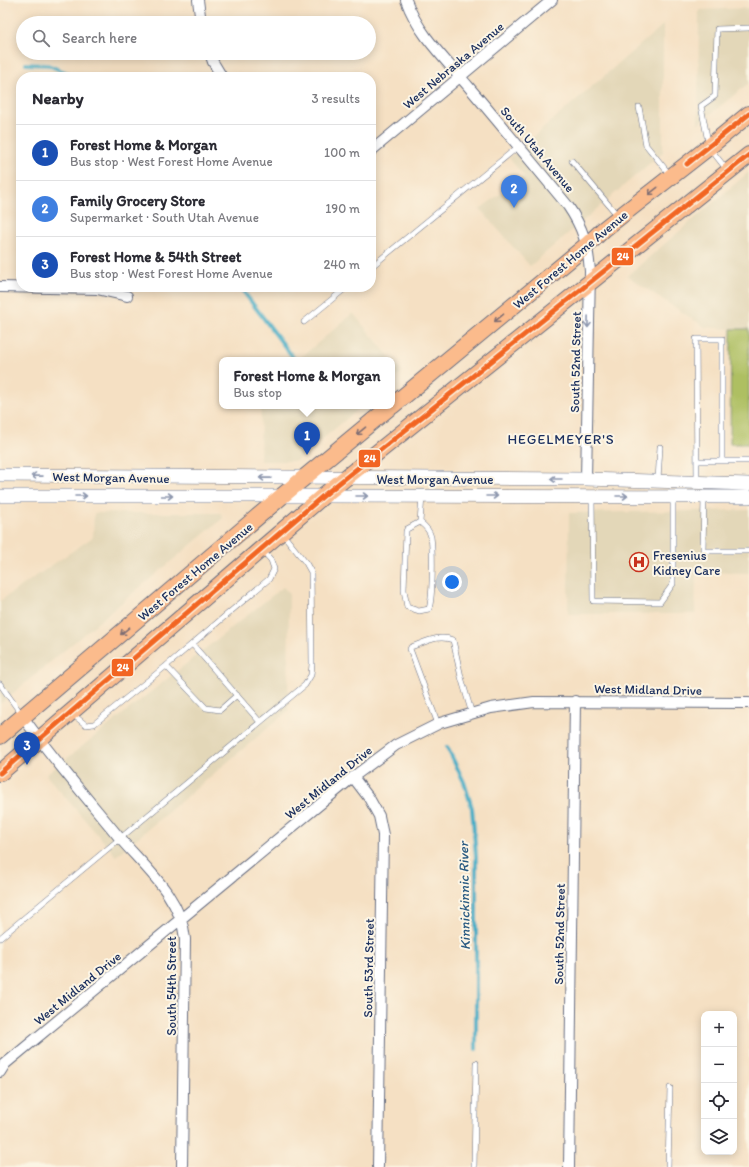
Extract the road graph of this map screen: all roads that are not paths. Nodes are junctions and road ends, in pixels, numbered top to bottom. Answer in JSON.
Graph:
{"nodes":[{"id":1,"x":198,"y":0,"type":"edge"},
{"id":2,"x":406,"y":0,"type":"edge"},
{"id":3,"x":552,"y":0,"type":"edge"},
{"id":4,"x":200,"y":16,"type":"edge"},
{"id":5,"x":749,"y":28,"type":"edge"},
{"id":6,"x":212,"y":60,"type":"edge"},
{"id":7,"x":219,"y":72,"type":"edge"},
{"id":8,"x":460,"y":76,"type":"junction"},
{"id":9,"x":639,"y":107,"type":"dead end"},
{"id":10,"x":749,"y":114,"type":"edge"},
{"id":11,"x":376,"y":146,"type":"edge"},
{"id":12,"x":519,"y":146,"type":"junction"},
{"id":13,"x":709,"y":147,"type":"junction"},
{"id":14,"x":749,"y":155,"type":"edge"},
{"id":15,"x":572,"y":161,"type":"dead end"},
{"id":16,"x":729,"y":172,"type":"junction"},
{"id":17,"x":672,"y":176,"type":"junction"},
{"id":18,"x":619,"y":217,"type":"junction"},
{"id":19,"x":587,"y":245,"type":"junction"},
{"id":20,"x":376,"y":264,"type":"edge"},
{"id":21,"x":589,"y":283,"type":"junction"},
{"id":22,"x":0,"y":287,"type":"edge"},
{"id":23,"x":16,"y":287,"type":"edge"},
{"id":24,"x":110,"y":292,"type":"edge"},
{"id":25,"x":341,"y":292,"type":"edge"},
{"id":26,"x":127,"y":296,"type":"dead end"},
{"id":27,"x":304,"y":322,"type":"dead end"},
{"id":28,"x":395,"y":404,"type":"edge"},
{"id":29,"x":388,"y":409,"type":"edge"},
{"id":30,"x":660,"y":447,"type":"dead end"},
{"id":31,"x":697,"y":461,"type":"junction"},
{"id":32,"x":722,"y":461,"type":"junction"},
{"id":33,"x":749,"y":461,"type":"edge"},
{"id":34,"x":0,"y":476,"type":"edge"},
{"id":35,"x":304,"y":478,"type":"junction"},
{"id":36,"x":344,"y":478,"type":"junction"},
{"id":37,"x":586,"y":480,"type":"junction"},
{"id":38,"x":658,"y":482,"type":"junction"},
{"id":39,"x":697,"y":483,"type":"junction"},
{"id":40,"x":749,"y":484,"type":"edge"},
{"id":41,"x":0,"y":496,"type":"edge"},
{"id":42,"x":282,"y":496,"type":"junction"},
{"id":43,"x":323,"y":496,"type":"junction"},
{"id":44,"x":422,"y":496,"type":"junction"},
{"id":45,"x":592,"y":496,"type":"junction"},
{"id":46,"x":673,"y":496,"type":"junction"},
{"id":47,"x":704,"y":497,"type":"junction"},
{"id":48,"x":749,"y":497,"type":"edge"},
{"id":49,"x":420,"y":522,"type":"junction"},
{"id":50,"x":281,"y":532,"type":"junction"},
{"id":51,"x":261,"y":548,"type":"junction"},
{"id":52,"x":749,"y":551,"type":"edge"},
{"id":53,"x":192,"y":644,"type":"junction"},
{"id":54,"x":166,"y":666,"type":"junction"},
{"id":55,"x":0,"y":684,"type":"edge"},
{"id":56,"x":236,"y":694,"type":"junction"},
{"id":57,"x":575,"y":701,"type":"junction"},
{"id":58,"x":749,"y":702,"type":"edge"},
{"id":59,"x":71,"y":713,"type":"junction"},
{"id":60,"x":472,"y":714,"type":"junction"},
{"id":61,"x":23,"y":717,"type":"junction"},
{"id":62,"x":260,"y":722,"type":"junction"},
{"id":63,"x":438,"y":724,"type":"junction"},
{"id":64,"x":0,"y":736,"type":"edge"},
{"id":65,"x":39,"y":740,"type":"junction"},
{"id":66,"x":0,"y":773,"type":"edge"},
{"id":67,"x":353,"y":777,"type":"junction"},
{"id":68,"x":120,"y":838,"type":"junction"},
{"id":69,"x":181,"y":918,"type":"junction"},
{"id":70,"x":0,"y":938,"type":"edge"},
{"id":71,"x":476,"y":1064,"type":"dead end"},
{"id":72,"x":0,"y":1072,"type":"edge"},
{"id":73,"x":670,"y":1088,"type":"dead end"},
{"id":74,"x":182,"y":1167,"type":"edge"},
{"id":75,"x":378,"y":1167,"type":"edge"},
{"id":76,"x":474,"y":1167,"type":"edge"},
{"id":77,"x":569,"y":1167,"type":"edge"},
{"id":78,"x":668,"y":1167,"type":"edge"}],
"edges":[{"from":1,"to":4,"type":"street"},
{"from":2,"to":8,"type":"street"},
{"from":3,"to":8,"type":"street","name":"West Nebraska Avenue"},
{"from":5,"to":13,"type":"lane"},
{"from":6,"to":7,"type":"street"},
{"from":8,"to":11,"type":"street","name":"West Nebraska Avenue"},
{"from":8,"to":12,"type":"street","name":"South Utah Avenue"},
{"from":9,"to":17,"type":"lane"},
{"from":10,"to":13,"type":"main road","name":"West Forest Home Avenue"},
{"from":12,"to":19,"type":"street","name":"South Utah Avenue"},
{"from":12,"to":20,"type":"lane"},
{"from":13,"to":16,"type":"lane"},
{"from":13,"to":17,"type":"main road","name":"West Forest Home Avenue"},
{"from":14,"to":16,"type":"main road","name":"West Forest Home Avenue"},
{"from":15,"to":18,"type":"lane"},
{"from":16,"to":21,"type":"main road","name":"West Forest Home Avenue"},
{"from":17,"to":18,"type":"main road","name":"West Forest Home Avenue","one_way":true},
{"from":18,"to":19,"type":"main road","name":"West Forest Home Avenue"},
{"from":19,"to":21,"type":"street","name":"South 52nd Street"},
{"from":19,"to":28,"type":"main road","name":"West Forest Home Avenue","one_way":true},
{"from":21,"to":36,"type":"main road","name":"West Forest Home Avenue"},
{"from":21,"to":37,"type":"street","name":"South 52nd Street","one_way":true},
{"from":22,"to":23,"type":"street"},
{"from":24,"to":26,"type":"street"},
{"from":25,"to":27,"type":"lane"},
{"from":29,"to":35,"type":"main road","name":"West Forest Home Avenue","one_way":true},
{"from":30,"to":38,"type":"lane"},
{"from":31,"to":32,"type":"lane"},
{"from":31,"to":32,"type":"lane"},
{"from":31,"to":39,"type":"lane"},
{"from":32,"to":33,"type":"lane"},
{"from":35,"to":34,"type":"street","name":"West Morgan Avenue","one_way":true},
{"from":35,"to":36,"type":"street","name":"West Morgan Avenue"},
{"from":35,"to":42,"type":"main road","name":"West Forest Home Avenue"},
{"from":37,"to":36,"type":"street","name":"West Morgan Avenue","one_way":true},
{"from":36,"to":43,"type":"main road","name":"West Forest Home Avenue"},
{"from":37,"to":38,"type":"street","name":"West Morgan Avenue"},
{"from":37,"to":45,"type":"street"},
{"from":38,"to":39,"type":"street","name":"West Morgan Avenue"},
{"from":39,"to":40,"type":"street","name":"West Morgan Avenue"},
{"from":41,"to":42,"type":"street","name":"West Morgan Avenue","one_way":true},
{"from":42,"to":43,"type":"street","name":"West Morgan Avenue"},
{"from":42,"to":61,"type":"main road","name":"West Forest Home Avenue","one_way":true},
{"from":43,"to":44,"type":"street","name":"West Morgan Avenue","one_way":true},
{"from":43,"to":50,"type":"main road","name":"West Forest Home Avenue"},
{"from":44,"to":45,"type":"street","name":"West Morgan Avenue","one_way":true},
{"from":44,"to":49,"type":"lane"},
{"from":45,"to":46,"type":"street","name":"West Morgan Avenue","one_way":true},
{"from":45,"to":46,"type":"lane"},
{"from":46,"to":47,"type":"street","name":"West Morgan Avenue"},
{"from":47,"to":48,"type":"street","name":"West Morgan Avenue"},
{"from":47,"to":52,"type":"lane"},
{"from":49,"to":49,"type":"lane"},
{"from":50,"to":51,"type":"main road","name":"West Forest Home Avenue"},
{"from":50,"to":62,"type":"lane"},
{"from":51,"to":53,"type":"lane"},
{"from":51,"to":59,"type":"main road","name":"West Forest Home Avenue"},
{"from":53,"to":54,"type":"lane"},
{"from":53,"to":56,"type":"lane"},
{"from":54,"to":56,"type":"lane"},
{"from":54,"to":59,"type":"lane"},
{"from":55,"to":61,"type":"lane"},
{"from":56,"to":62,"type":"lane"},
{"from":57,"to":58,"type":"street","name":"West Midland Drive"},
{"from":57,"to":60,"type":"street","name":"West Midland Drive"},
{"from":57,"to":77,"type":"street","name":"South 52nd Street"},
{"from":59,"to":65,"type":"main road","name":"West Forest Home Avenue"},
{"from":60,"to":63,"type":"street","name":"West Midland Drive"},
{"from":60,"to":63,"type":"lane"},
{"from":61,"to":64,"type":"main road","name":"West Forest Home Avenue"},
{"from":61,"to":65,"type":"street","name":"South 54th Street"},
{"from":62,"to":68,"type":"lane"},
{"from":63,"to":67,"type":"street","name":"West Midland Drive"},
{"from":65,"to":66,"type":"main road","name":"West Forest Home Avenue"},
{"from":65,"to":68,"type":"street","name":"South 54th Street"},
{"from":67,"to":69,"type":"street","name":"West Midland Drive"},
{"from":67,"to":75,"type":"street","name":"South 53rd Street"},
{"from":68,"to":69,"type":"street","name":"South 54th Street"},
{"from":68,"to":70,"type":"lane"},
{"from":69,"to":72,"type":"street","name":"West Midland Drive"},
{"from":69,"to":74,"type":"street","name":"South 54th Street"},
{"from":71,"to":76,"type":"lane"},
{"from":73,"to":78,"type":"lane"}]}
